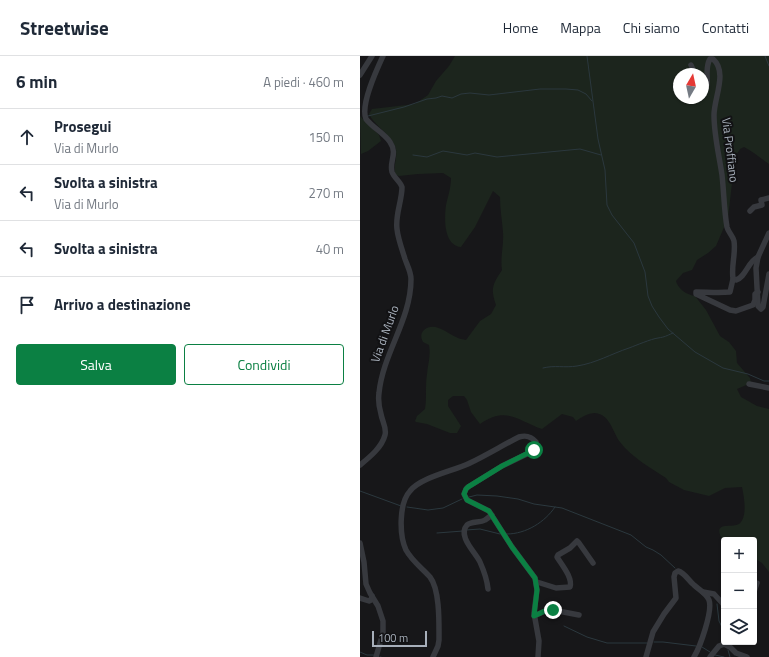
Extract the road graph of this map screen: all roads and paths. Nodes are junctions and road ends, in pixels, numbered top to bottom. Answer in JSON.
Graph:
{"nodes":[{"id":1,"x":372,"y":56,"type":"edge"},
{"id":2,"x":383,"y":56,"type":"edge"},
{"id":3,"x":691,"y":65,"type":"dead end"},
{"id":4,"x":692,"y":68,"type":"edge"},
{"id":5,"x":707,"y":68,"type":"edge"},
{"id":6,"x":360,"y":75,"type":"edge"},
{"id":7,"x":769,"y":198,"type":"edge"},
{"id":8,"x":750,"y":212,"type":"dead end"},
{"id":9,"x":769,"y":233,"type":"edge"},
{"id":10,"x":758,"y":257,"type":"junction"},
{"id":11,"x":769,"y":274,"type":"edge"},
{"id":12,"x":734,"y":279,"type":"junction"},
{"id":13,"x":758,"y":292,"type":"junction"},
{"id":14,"x":749,"y":384,"type":"dead end"},
{"id":15,"x":769,"y":388,"type":"edge"},
{"id":16,"x":360,"y":465,"type":"edge"},
{"id":17,"x":492,"y":515,"type":"junction"},
{"id":18,"x":360,"y":543,"type":"edge"},
{"id":19,"x":593,"y":563,"type":"dead end"},
{"id":20,"x":537,"y":582,"type":"junction"},
{"id":21,"x":488,"y":589,"type":"dead end"},
{"id":22,"x":703,"y":592,"type":"junction"},
{"id":23,"x":372,"y":596,"type":"junction"},
{"id":24,"x":360,"y":598,"type":"edge"},
{"id":25,"x":721,"y":602,"type":"edge"},
{"id":26,"x":580,"y":615,"type":"dead end"},
{"id":27,"x":534,"y":616,"type":"junction"},
{"id":28,"x":376,"y":657,"type":"edge"},
{"id":29,"x":434,"y":657,"type":"edge"},
{"id":30,"x":538,"y":657,"type":"edge"},
{"id":31,"x":646,"y":657,"type":"edge"},
{"id":32,"x":694,"y":657,"type":"edge"},
{"id":33,"x":710,"y":657,"type":"edge"},
{"id":34,"x":747,"y":657,"type":"edge"}],
"edges":[{"from":1,"to":6,"type":"street"},
{"from":2,"to":16,"type":"street","name":"Via di Murlo"},
{"from":3,"to":4,"type":"street"},
{"from":5,"to":12,"type":"street","name":"Via Proffiano"},
{"from":7,"to":8,"type":"street"},
{"from":9,"to":10,"type":"street"},
{"from":10,"to":12,"type":"street"},
{"from":10,"to":13,"type":"street"},
{"from":11,"to":13,"type":"street"},
{"from":12,"to":13,"type":"street"},
{"from":14,"to":15,"type":"street"},
{"from":17,"to":20,"type":"street"},
{"from":17,"to":21,"type":"street"},
{"from":17,"to":29,"type":"street"},
{"from":18,"to":23,"type":"street"},
{"from":19,"to":20,"type":"street"},
{"from":20,"to":27,"type":"street"},
{"from":22,"to":25,"type":"street"},
{"from":22,"to":31,"type":"street"},
{"from":22,"to":32,"type":"street"},
{"from":23,"to":24,"type":"street"},
{"from":23,"to":28,"type":"street"},
{"from":26,"to":27,"type":"street"},
{"from":27,"to":30,"type":"street"},
{"from":33,"to":34,"type":"street"}]}
